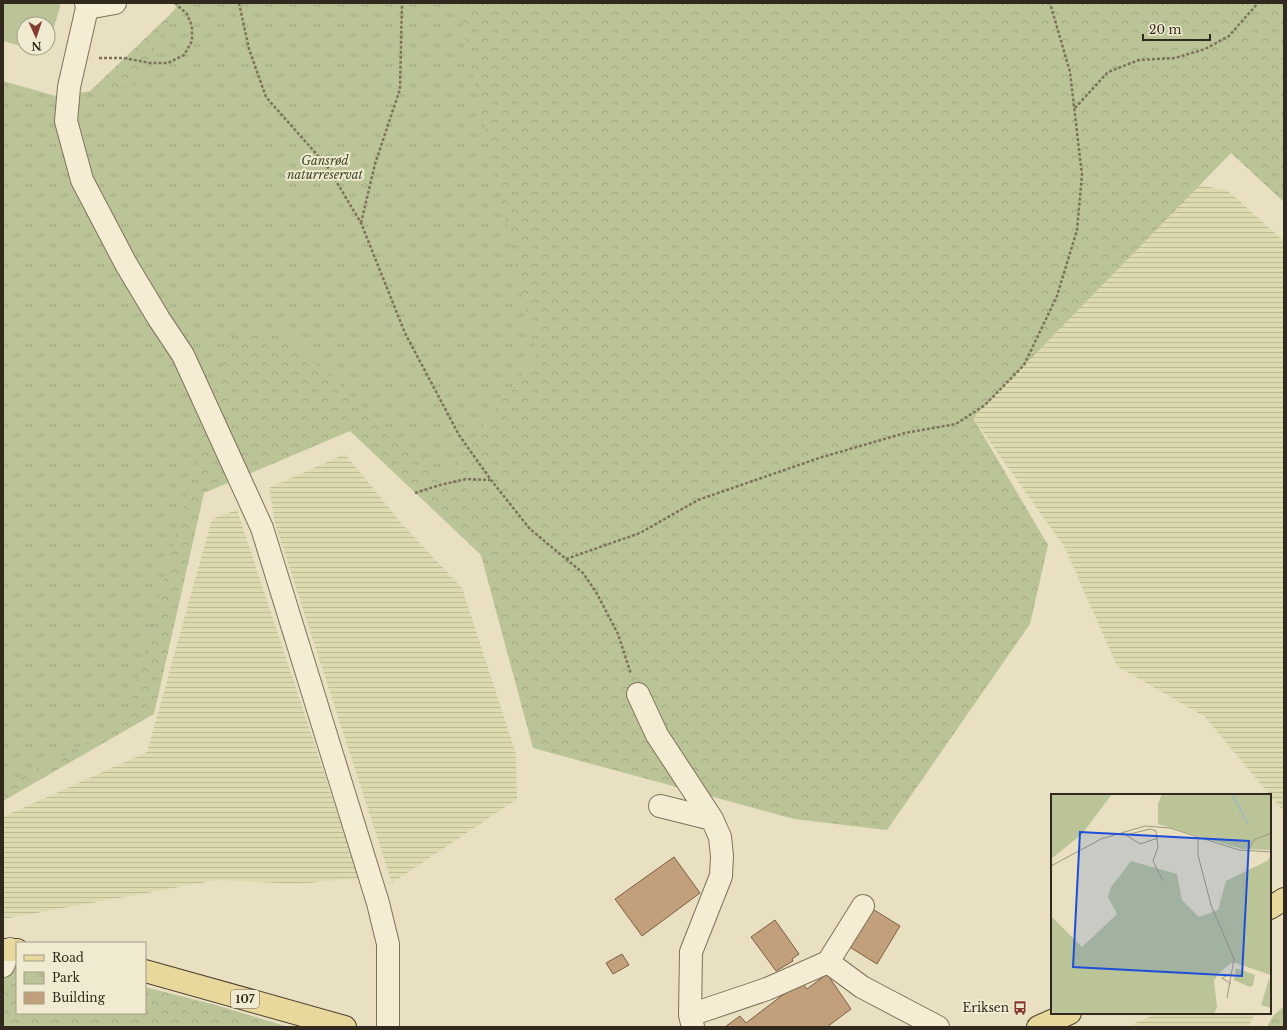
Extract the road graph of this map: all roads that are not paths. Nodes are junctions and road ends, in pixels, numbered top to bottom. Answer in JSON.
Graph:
{"nodes":[{"id":1,"x":115,"y":3,"type":"edge"},
{"id":2,"x":87,"y":6,"type":"edge"},
{"id":3,"x":638,"y":694,"type":"road end"},
{"id":4,"x":660,"y":806,"type":"dead end"},
{"id":5,"x":712,"y":819,"type":"junction"},
{"id":6,"x":1284,"y":899,"type":"edge"},
{"id":7,"x":863,"y":906,"type":"dead end"},
{"id":8,"x":1271,"y":907,"type":"edge"},
{"id":9,"x":828,"y":962,"type":"junction"},
{"id":10,"x":146,"y":971,"type":"edge"},
{"id":11,"x":1068,"y":1014,"type":"edge"},
{"id":12,"x":691,"y":1021,"type":"edge"},
{"id":13,"x":345,"y":1027,"type":"edge"},
{"id":14,"x":388,"y":1027,"type":"edge"},
{"id":15,"x":938,"y":1027,"type":"edge"},
{"id":16,"x":1038,"y":1027,"type":"edge"}],
"edges":[{"from":1,"to":2,"type":"lane"},
{"from":2,"to":14,"type":"lane"},
{"from":3,"to":5,"type":"lane"},
{"from":4,"to":5,"type":"lane"},
{"from":5,"to":12,"type":"lane"},
{"from":6,"to":8,"type":"main road"},
{"from":7,"to":9,"type":"lane"},
{"from":9,"to":12,"type":"lane"},
{"from":9,"to":15,"type":"lane"},
{"from":10,"to":13,"type":"main road","number":"107"},
{"from":11,"to":16,"type":"main road"}]}
